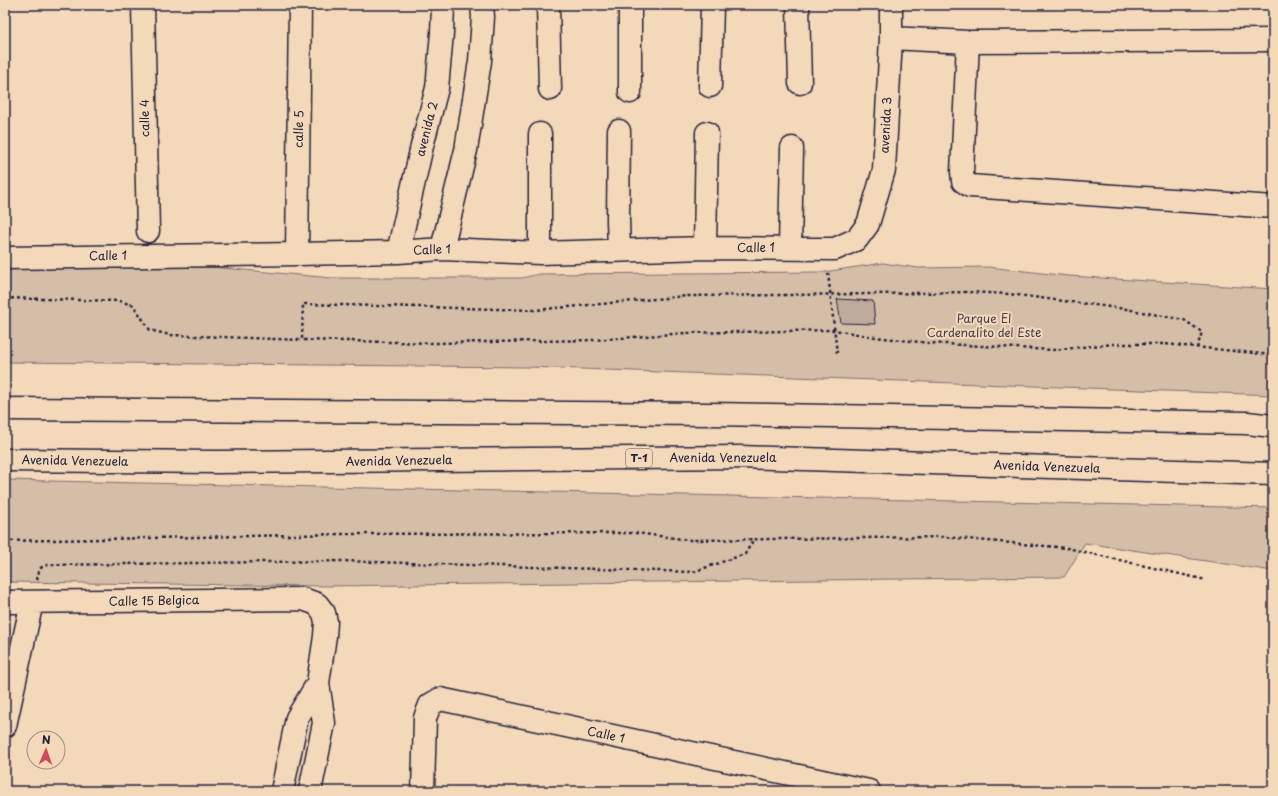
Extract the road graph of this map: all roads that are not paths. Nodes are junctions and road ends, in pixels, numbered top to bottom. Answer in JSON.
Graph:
{"nodes":[{"id":1,"x":143,"y":5,"type":"edge"},
{"id":2,"x":300,"y":5,"type":"edge"},
{"id":3,"x":443,"y":5,"type":"edge"},
{"id":4,"x":482,"y":5,"type":"edge"},
{"id":5,"x":548,"y":5,"type":"edge"},
{"id":6,"x":630,"y":5,"type":"edge"},
{"id":7,"x":712,"y":5,"type":"edge"},
{"id":8,"x":798,"y":5,"type":"edge"},
{"id":9,"x":890,"y":5,"type":"edge"},
{"id":10,"x":891,"y":38,"type":"junction"},
{"id":11,"x":1273,"y":40,"type":"edge"},
{"id":12,"x":968,"y":42,"type":"junction"},
{"id":13,"x":800,"y":82,"type":"dead end"},
{"id":14,"x":710,"y":86,"type":"dead end"},
{"id":15,"x":550,"y":89,"type":"dead end"},
{"id":16,"x":630,"y":92,"type":"dead end"},
{"id":17,"x":619,"y":131,"type":"dead end"},
{"id":18,"x":707,"y":133,"type":"dead end"},
{"id":19,"x":540,"y":134,"type":"dead end"},
{"id":20,"x":792,"y":148,"type":"dead end"},
{"id":21,"x":1273,"y":207,"type":"edge"},
{"id":22,"x":148,"y":232,"type":"dead end"},
{"id":23,"x":857,"y":239,"type":"joint"},
{"id":24,"x":705,"y":248,"type":"junction"},
{"id":25,"x":790,"y":248,"type":"junction"},
{"id":26,"x":442,"y":249,"type":"junction"},
{"id":27,"x":619,"y":250,"type":"junction"},
{"id":28,"x":398,"y":252,"type":"junction"},
{"id":29,"x":540,"y":253,"type":"junction"},
{"id":30,"x":297,"y":254,"type":"junction"},
{"id":31,"x":5,"y":258,"type":"edge"},
{"id":32,"x":5,"y":409,"type":"edge"},
{"id":33,"x":1273,"y":426,"type":"edge"},
{"id":34,"x":5,"y":460,"type":"edge"},
{"id":35,"x":1273,"y":474,"type":"edge"},
{"id":36,"x":5,"y":602,"type":"edge"},
{"id":37,"x":32,"y":602,"type":"junction"},
{"id":38,"x":318,"y":683,"type":"junction"},
{"id":39,"x":5,"y":726,"type":"edge"},
{"id":40,"x":282,"y":791,"type":"edge"},
{"id":41,"x":310,"y":791,"type":"edge"},
{"id":42,"x":423,"y":791,"type":"edge"},
{"id":43,"x":869,"y":791,"type":"edge"}],
"edges":[{"from":1,"to":22,"type":"street","name":"calle 4"},
{"from":2,"to":30,"type":"street","name":"calle 5"},
{"from":3,"to":28,"type":"street","name":"avenida 2"},
{"from":4,"to":26,"type":"street"},
{"from":5,"to":15,"type":"street"},
{"from":6,"to":16,"type":"street"},
{"from":7,"to":14,"type":"street"},
{"from":8,"to":13,"type":"street"},
{"from":9,"to":10,"type":"street","name":"avenida 3"},
{"from":10,"to":12,"type":"street"},
{"from":10,"to":23,"type":"street","name":"avenida 3"},
{"from":11,"to":12,"type":"street"},
{"from":12,"to":21,"type":"street"},
{"from":17,"to":27,"type":"street"},
{"from":18,"to":24,"type":"street"},
{"from":19,"to":29,"type":"street"},
{"from":20,"to":25,"type":"street"},
{"from":23,"to":25,"type":"street","name":"Calle 1"},
{"from":24,"to":25,"type":"street","name":"Calle 1"},
{"from":24,"to":27,"type":"street","name":"Calle 1"},
{"from":26,"to":28,"type":"street","name":"Calle 1"},
{"from":26,"to":29,"type":"street","name":"Calle 1"},
{"from":27,"to":29,"type":"street","name":"Calle 1"},
{"from":28,"to":30,"type":"street","name":"Calle 1"},
{"from":30,"to":31,"type":"street","name":"Calle 1"},
{"from":32,"to":33,"type":"street"},
{"from":34,"to":35,"type":"street","name":"Avenida Venezuela","number":"T-1"},
{"from":36,"to":37,"type":"street","name":"Calle 15 Belgica"},
{"from":37,"to":38,"type":"street","name":"Calle 15 Belgica"},
{"from":37,"to":39,"type":"street"},
{"from":38,"to":40,"type":"street"},
{"from":38,"to":41,"type":"street"},
{"from":42,"to":43,"type":"street","name":"Calle 1"}]}
